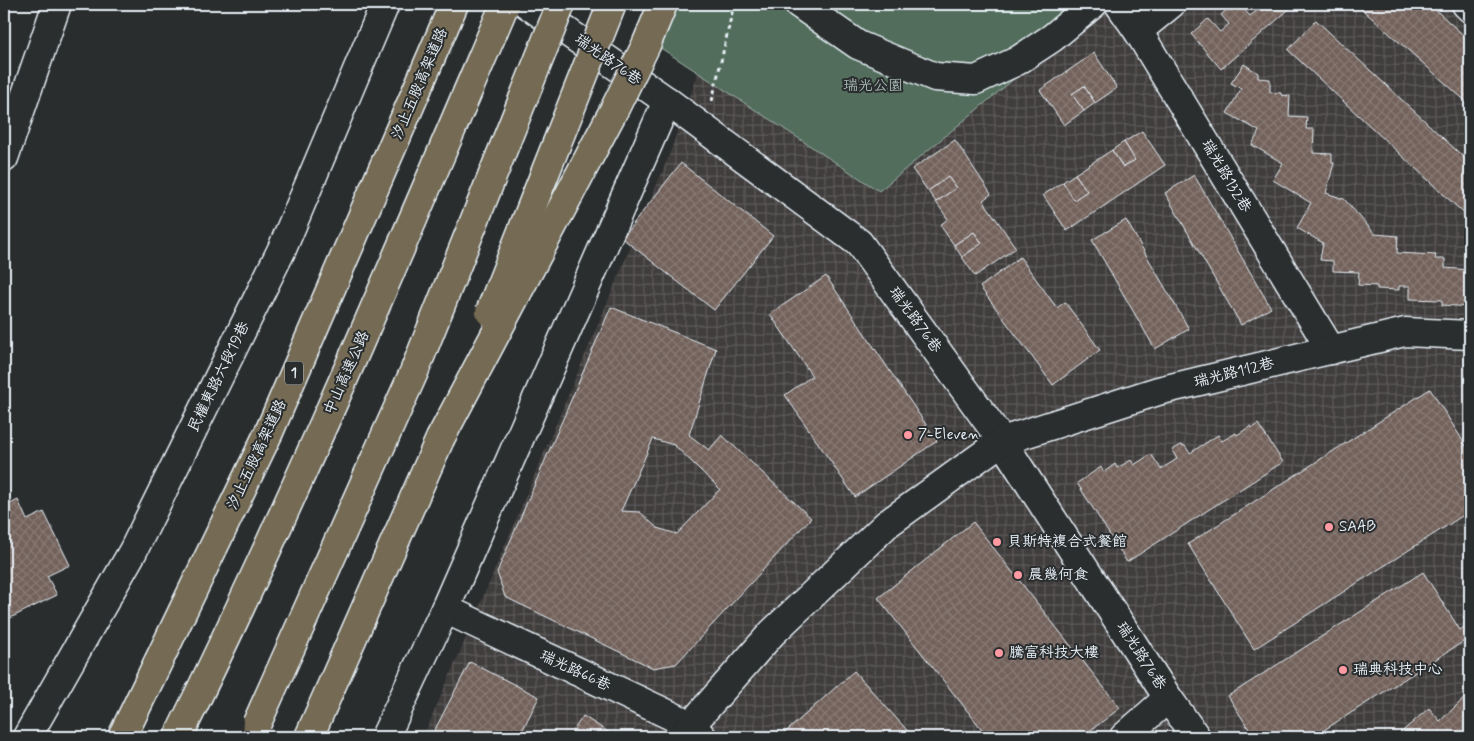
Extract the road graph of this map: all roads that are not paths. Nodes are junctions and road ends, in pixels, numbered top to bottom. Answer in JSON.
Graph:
{"nodes":[{"id":1,"x":57,"y":4,"type":"edge"},
{"id":2,"x":384,"y":4,"type":"edge"},
{"id":3,"x":454,"y":4,"type":"edge"},
{"id":4,"x":505,"y":4,"type":"edge"},
{"id":5,"x":527,"y":4,"type":"edge"},
{"id":6,"x":562,"y":4,"type":"edge"},
{"id":7,"x":612,"y":4,"type":"edge"},
{"id":8,"x":662,"y":4,"type":"edge"},
{"id":9,"x":799,"y":4,"type":"edge"},
{"id":10,"x":1119,"y":4,"type":"edge"},
{"id":11,"x":1171,"y":4,"type":"edge"},
{"id":12,"x":1466,"y":4,"type":"edge"},
{"id":13,"x":1079,"y":8,"type":"edge"},
{"id":14,"x":1470,"y":8,"type":"edge"},
{"id":15,"x":1138,"y":31,"type":"junction"},
{"id":16,"x":667,"y":101,"type":"junction"},
{"id":17,"x":4,"y":158,"type":"edge"},
{"id":18,"x":1470,"y":336,"type":"edge"},
{"id":19,"x":1331,"y":350,"type":"junction"},
{"id":20,"x":440,"y":439,"type":"junction"},
{"id":21,"x":1002,"y":441,"type":"junction"},
{"id":22,"x":445,"y":609,"type":"junction"},
{"id":23,"x":1168,"y":698,"type":"junction"},
{"id":24,"x":254,"y":730,"type":"edge"},
{"id":25,"x":692,"y":733,"type":"edge"},
{"id":26,"x":27,"y":737,"type":"edge"},
{"id":27,"x":122,"y":737,"type":"edge"},
{"id":28,"x":178,"y":737,"type":"edge"},
{"id":29,"x":309,"y":737,"type":"edge"},
{"id":30,"x":385,"y":737,"type":"edge"},
{"id":31,"x":1124,"y":737,"type":"edge"},
{"id":32,"x":1196,"y":737,"type":"edge"}],
"edges":[{"from":1,"to":17,"type":"street"},
{"from":2,"to":26,"type":"street","name":"民權東路六段19巷"},
{"from":3,"to":27,"type":"highway","name":"汐止五股高架道路","number":"1"},
{"from":4,"to":28,"type":"highway","name":"中山高速公路"},
{"from":5,"to":16,"type":"street","name":"瑞光路76巷"},
{"from":6,"to":24,"type":"highway","bridge":true},
{"from":7,"to":20,"type":"highway","bridge":true},
{"from":8,"to":20,"type":"highway","bridge":true},
{"from":9,"to":13,"type":"street"},
{"from":10,"to":15,"type":"street","name":"瑞光路132巷"},
{"from":11,"to":15,"type":"street"},
{"from":12,"to":14,"type":"street"},
{"from":15,"to":19,"type":"street","name":"瑞光路132巷"},
{"from":16,"to":21,"type":"street","name":"瑞光路76巷"},
{"from":16,"to":22,"type":"street"},
{"from":18,"to":19,"type":"street","name":"瑞光路112巷"},
{"from":19,"to":21,"type":"street","name":"瑞光路112巷"},
{"from":20,"to":29,"type":"highway"},
{"from":21,"to":23,"type":"street","name":"瑞光路76巷"},
{"from":21,"to":25,"type":"street","name":"瑞光路112巷"},
{"from":22,"to":25,"type":"street","name":"瑞光路66巷"},
{"from":22,"to":30,"type":"street"},
{"from":23,"to":31,"type":"street"},
{"from":23,"to":32,"type":"street","name":"瑞光路76巷"}]}
